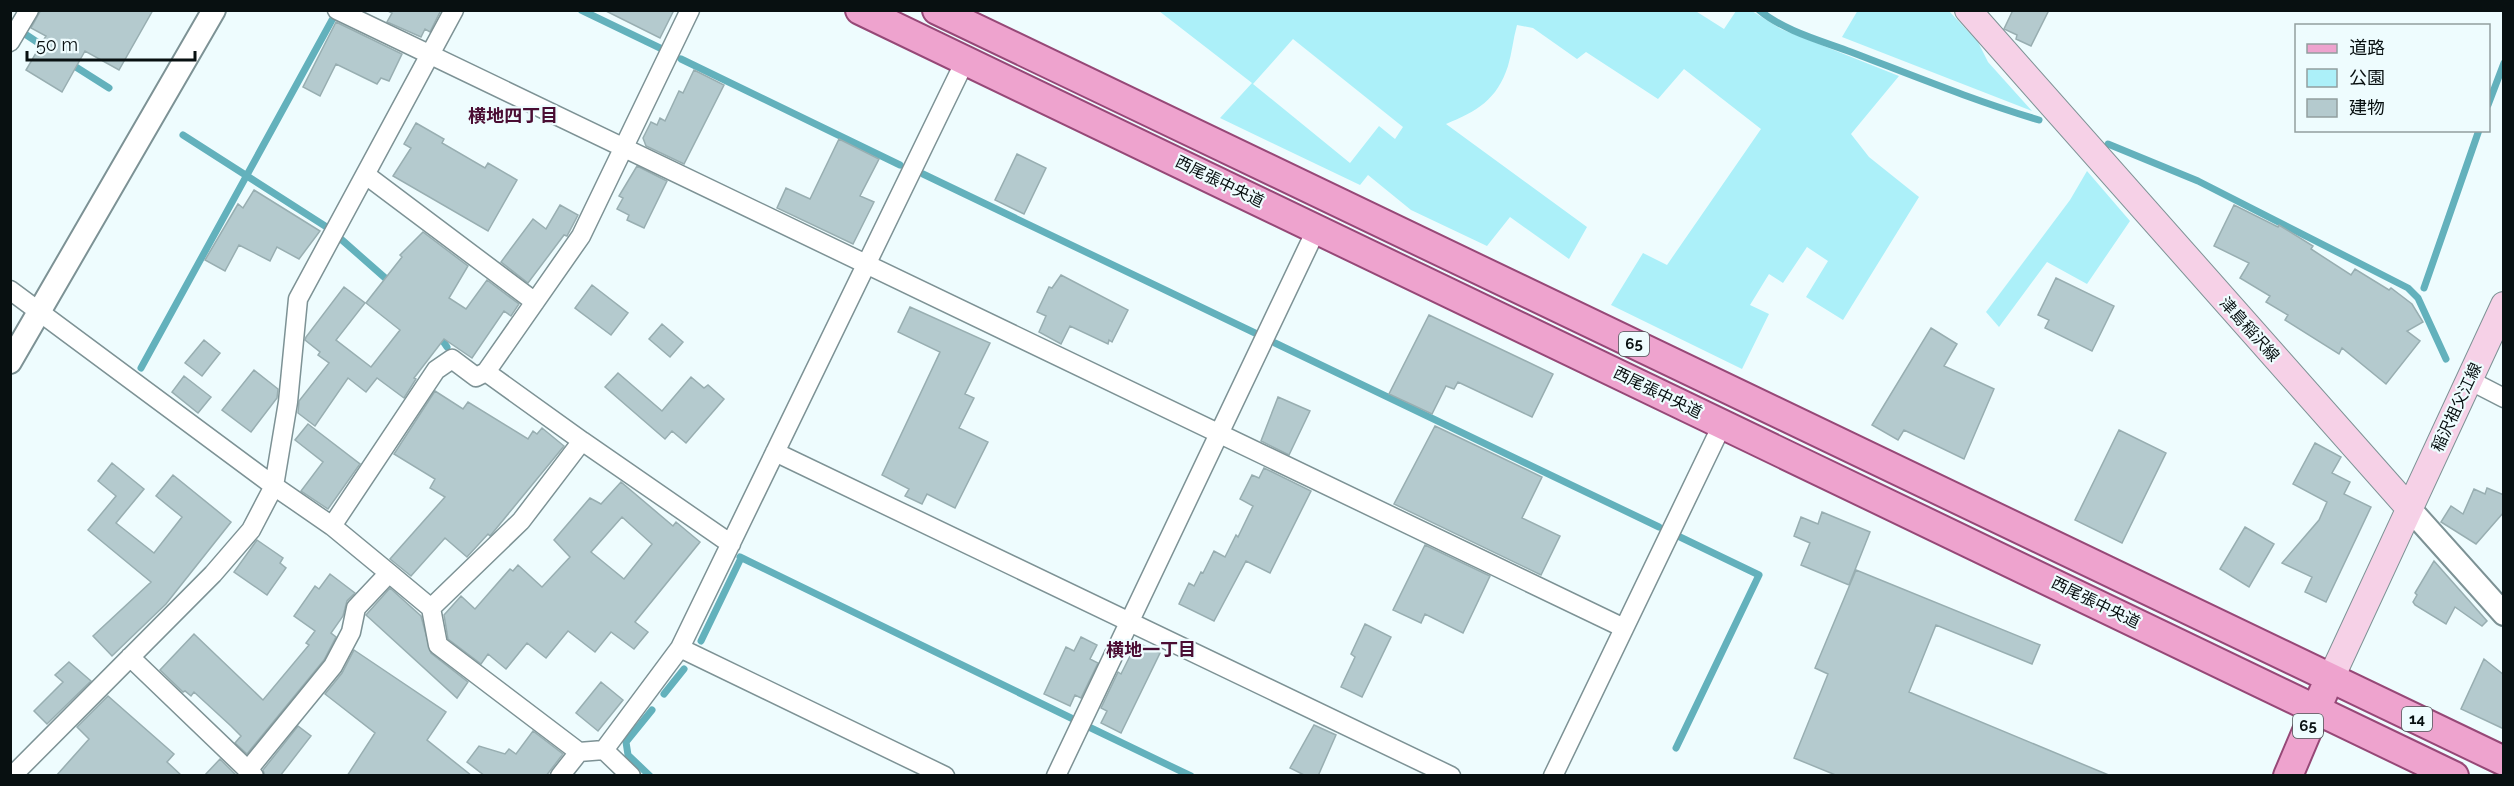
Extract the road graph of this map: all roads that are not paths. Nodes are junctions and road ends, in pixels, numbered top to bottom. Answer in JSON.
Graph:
{"nodes":[{"id":1,"x":29,"y":10,"type":"edge"},
{"id":2,"x":214,"y":10,"type":"edge"},
{"id":3,"x":337,"y":10,"type":"edge"},
{"id":4,"x":454,"y":10,"type":"edge"},
{"id":5,"x":690,"y":10,"type":"edge"},
{"id":6,"x":860,"y":10,"type":"edge"},
{"id":7,"x":937,"y":10,"type":"edge"},
{"id":8,"x":1968,"y":10,"type":"edge"},
{"id":9,"x":10,"y":42,"type":"edge"},
{"id":10,"x":431,"y":55,"type":"junction"},
{"id":11,"x":966,"y":59,"type":"junction"},
{"id":12,"x":624,"y":147,"type":"junction"},
{"id":13,"x":366,"y":175,"type":"junction"},
{"id":14,"x":1317,"y":228,"type":"junction"},
{"id":15,"x":867,"y":264,"type":"junction"},
{"id":16,"x":10,"y":290,"type":"edge"},
{"id":17,"x":535,"y":302,"type":"junction"},
{"id":18,"x":2504,"y":305,"type":"edge"},
{"id":19,"x":40,"y":312,"type":"junction"},
{"id":20,"x":10,"y":362,"type":"edge"},
{"id":21,"x":486,"y":372,"type":"junction"},
{"id":22,"x":2469,"y":380,"type":"junction"},
{"id":23,"x":2504,"y":398,"type":"edge"},
{"id":24,"x":1723,"y":423,"type":"junction"},
{"id":25,"x":1220,"y":434,"type":"junction"},
{"id":26,"x":582,"y":441,"type":"junction"},
{"id":27,"x":775,"y":452,"type":"junction"},
{"id":28,"x":274,"y":486,"type":"junction"},
{"id":29,"x":2409,"y":508,"type":"junction"},
{"id":30,"x":332,"y":526,"type":"junction"},
{"id":31,"x":731,"y":544,"type":"junction"},
{"id":32,"x":389,"y":573,"type":"junction"},
{"id":33,"x":431,"y":608,"type":"junction"},
{"id":34,"x":2504,"y":615,"type":"edge"},
{"id":35,"x":1130,"y":622,"type":"junction"},
{"id":36,"x":1624,"y":628,"type":"junction"},
{"id":37,"x":680,"y":648,"type":"junction"},
{"id":38,"x":130,"y":657,"type":"junction"},
{"id":39,"x":2331,"y":678,"type":"junction"},
{"id":40,"x":2316,"y":708,"type":"junction"},
{"id":41,"x":604,"y":750,"type":"junction"},
{"id":42,"x":579,"y":752,"type":"junction"},
{"id":43,"x":2504,"y":761,"type":"edge"},
{"id":44,"x":251,"y":773,"type":"edge"},
{"id":45,"x":12,"y":776,"type":"edge"},
{"id":46,"x":560,"y":776,"type":"edge"},
{"id":47,"x":631,"y":776,"type":"edge"},
{"id":48,"x":945,"y":776,"type":"edge"},
{"id":49,"x":1056,"y":776,"type":"edge"},
{"id":50,"x":1451,"y":776,"type":"edge"},
{"id":51,"x":1553,"y":776,"type":"edge"},
{"id":52,"x":2288,"y":776,"type":"edge"},
{"id":53,"x":2454,"y":776,"type":"edge"}],
"edges":[{"from":1,"to":9,"type":"street"},
{"from":2,"to":19,"type":"street"},
{"from":3,"to":10,"type":"street"},
{"from":4,"to":10,"type":"street"},
{"from":5,"to":12,"type":"street"},
{"from":6,"to":11,"type":"main road","name":"西尾張中央道","number":"65"},
{"from":7,"to":39,"type":"main road","name":"西尾張中央道","number":"65"},
{"from":8,"to":29,"type":"main road","name":"津島稲沢線"},
{"from":10,"to":12,"type":"street"},
{"from":10,"to":13,"type":"street"},
{"from":11,"to":14,"type":"main road","name":"西尾張中央道","number":"65"},
{"from":11,"to":15,"type":"street"},
{"from":12,"to":15,"type":"street"},
{"from":12,"to":17,"type":"street"},
{"from":13,"to":17,"type":"street"},
{"from":13,"to":28,"type":"street"},
{"from":14,"to":24,"type":"main road","name":"西尾張中央道","number":"65"},
{"from":14,"to":25,"type":"street"},
{"from":15,"to":25,"type":"street"},
{"from":15,"to":27,"type":"street"},
{"from":16,"to":19,"type":"street"},
{"from":17,"to":21,"type":"street"},
{"from":18,"to":22,"type":"main road","name":"稲沢祖父江線"},
{"from":19,"to":20,"type":"street"},
{"from":19,"to":28,"type":"street"},
{"from":21,"to":26,"type":"street"},
{"from":21,"to":30,"type":"street"},
{"from":22,"to":23,"type":"street"},
{"from":22,"to":29,"type":"main road","name":"稲沢祖父江線"},
{"from":24,"to":36,"type":"street"},
{"from":24,"to":40,"type":"main road","name":"西尾張中央道","number":"65"},
{"from":25,"to":35,"type":"street"},
{"from":25,"to":36,"type":"street"},
{"from":26,"to":31,"type":"street"},
{"from":26,"to":33,"type":"street"},
{"from":27,"to":31,"type":"street"},
{"from":27,"to":35,"type":"street"},
{"from":28,"to":30,"type":"street"},
{"from":28,"to":38,"type":"street"},
{"from":29,"to":34,"type":"street"},
{"from":29,"to":39,"type":"main road"},
{"from":30,"to":32,"type":"street"},
{"from":31,"to":37,"type":"street"},
{"from":32,"to":33,"type":"street"},
{"from":32,"to":44,"type":"street"},
{"from":33,"to":42,"type":"street"},
{"from":35,"to":49,"type":"street"},
{"from":35,"to":50,"type":"street"},
{"from":36,"to":51,"type":"street"},
{"from":37,"to":41,"type":"street"},
{"from":37,"to":48,"type":"street"},
{"from":38,"to":44,"type":"street"},
{"from":38,"to":45,"type":"street"},
{"from":39,"to":40,"type":"main road","number":"65"},
{"from":39,"to":43,"type":"main road","name":"西尾張中央道","number":"14"},
{"from":40,"to":52,"type":"main road","number":"65"},
{"from":40,"to":53,"type":"main road","name":"西尾張中央道","number":"14"},
{"from":41,"to":42,"type":"street"},
{"from":41,"to":47,"type":"street"},
{"from":42,"to":46,"type":"street"}]}
